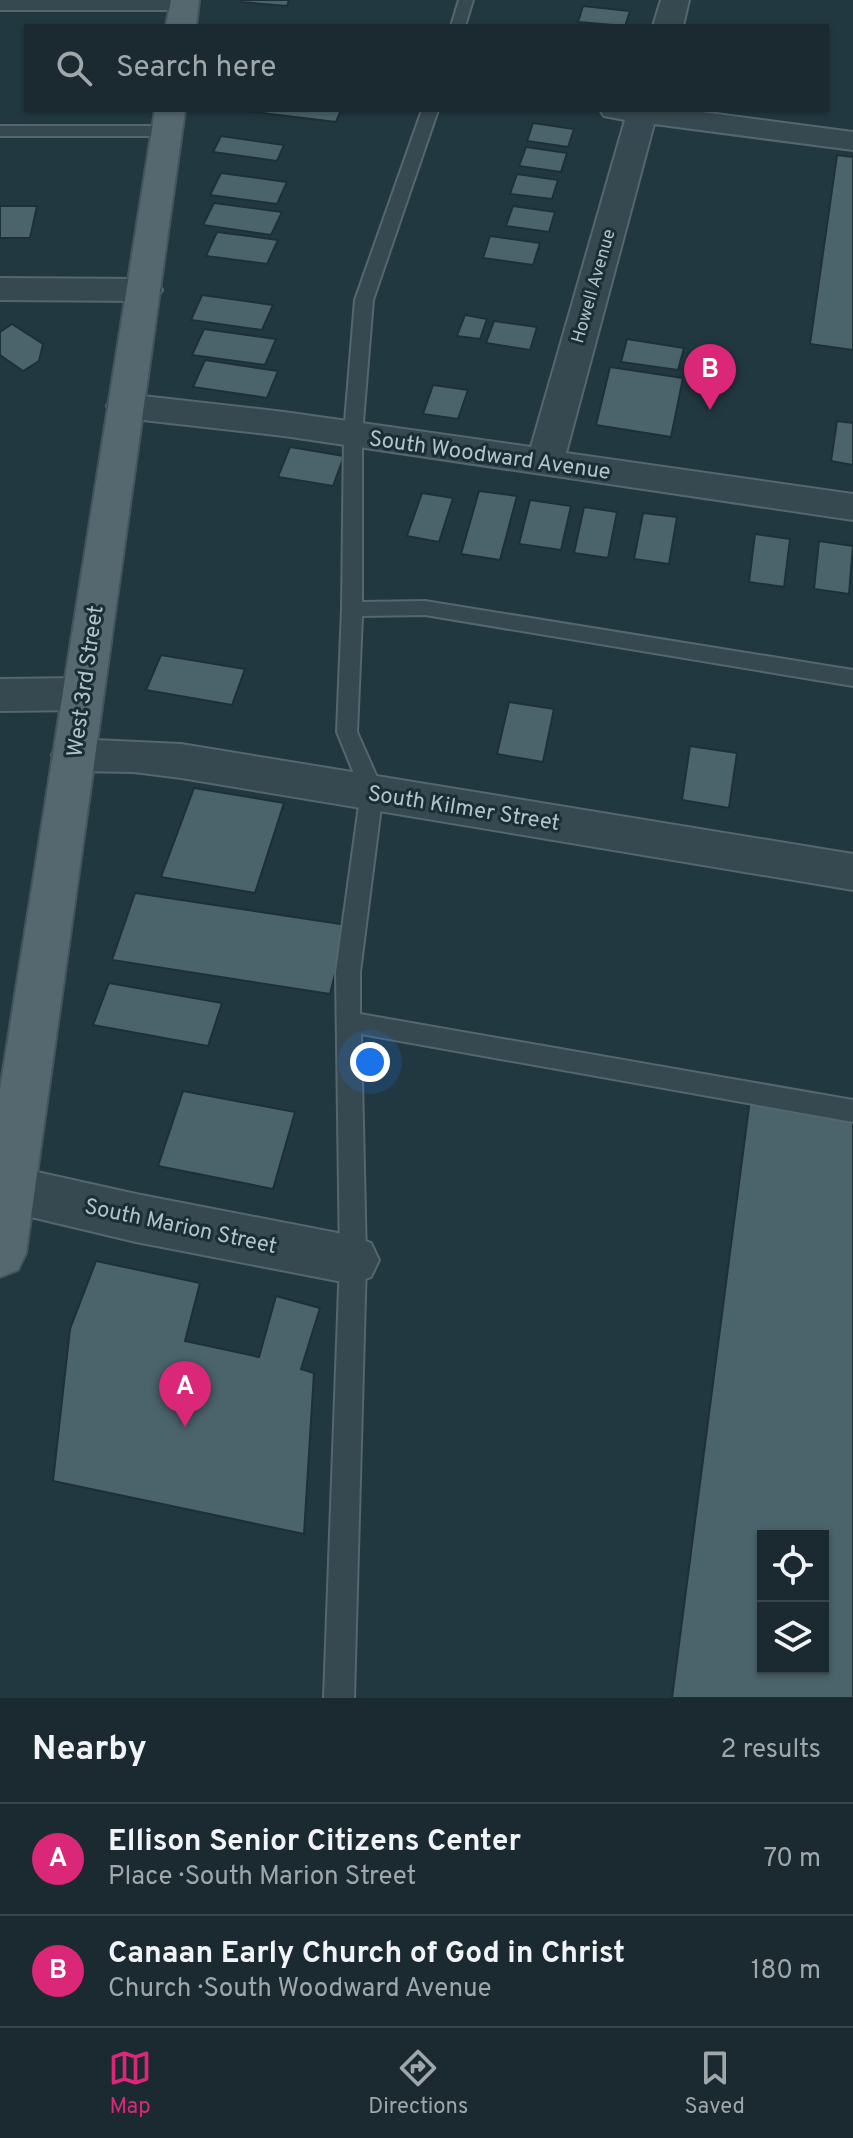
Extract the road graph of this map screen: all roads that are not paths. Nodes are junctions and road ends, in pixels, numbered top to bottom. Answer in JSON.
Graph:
{"nodes":[{"id":1,"x":89,"y":0,"type":"edge"},
{"id":2,"x":185,"y":0,"type":"edge"},
{"id":3,"x":466,"y":0,"type":"edge"},
{"id":4,"x":675,"y":0,"type":"edge"},
{"id":5,"x":0,"y":1,"type":"edge"},
{"id":6,"x":181,"y":24,"type":"edge"},
{"id":7,"x":459,"y":24,"type":"edge"},
{"id":8,"x":669,"y":24,"type":"edge"},
{"id":9,"x":429,"y":112,"type":"edge"},
{"id":10,"x":633,"y":112,"type":"edge"},
{"id":11,"x":640,"y":112,"type":"edge"},
{"id":12,"x":168,"y":121,"type":"edge"},
{"id":13,"x":0,"y":131,"type":"edge"},
{"id":14,"x":853,"y":141,"type":"edge"},
{"id":15,"x":0,"y":289,"type":"edge"},
{"id":16,"x":145,"y":290,"type":"junction"},
{"id":17,"x":125,"y":406,"type":"junction"},
{"id":18,"x":353,"y":434,"type":"junction"},
{"id":19,"x":545,"y":462,"type":"junction"},
{"id":20,"x":853,"y":507,"type":"edge"},
{"id":21,"x":352,"y":609,"type":"junction"},
{"id":22,"x":853,"y":678,"type":"edge"},
{"id":23,"x":82,"y":694,"type":"junction"},
{"id":24,"x":0,"y":695,"type":"edge"},
{"id":25,"x":73,"y":755,"type":"junction"},
{"id":26,"x":372,"y":791,"type":"junction"},
{"id":27,"x":853,"y":872,"type":"edge"},
{"id":28,"x":349,"y":1022,"type":"junction"},
{"id":29,"x":853,"y":1111,"type":"edge"},
{"id":30,"x":7,"y":1178,"type":"edge"},
{"id":31,"x":0,"y":1253,"type":"edge"},
{"id":32,"x":353,"y":1260,"type":"junction"},
{"id":33,"x":339,"y":1698,"type":"edge"}],
"edges":[{"from":1,"to":2,"type":"street"},
{"from":1,"to":5,"type":"street"},
{"from":2,"to":6,"type":"main road"},
{"from":3,"to":7,"type":"lane"},
{"from":4,"to":8,"type":"street"},
{"from":9,"to":18,"type":"lane"},
{"from":10,"to":19,"type":"street","name":"Howell Avenue"},
{"from":11,"to":14,"type":"street"},
{"from":12,"to":13,"type":"lane"},
{"from":12,"to":16,"type":"main road","name":"West 3rd Street"},
{"from":15,"to":16,"type":"street"},
{"from":16,"to":17,"type":"main road","name":"West 3rd Street"},
{"from":17,"to":18,"type":"street","name":"South Woodward Avenue"},
{"from":17,"to":23,"type":"main road","name":"West 3rd Street"},
{"from":18,"to":19,"type":"street","name":"South Woodward Avenue"},
{"from":18,"to":21,"type":"lane"},
{"from":19,"to":20,"type":"street","name":"South Woodward Avenue"},
{"from":21,"to":22,"type":"lane"},
{"from":21,"to":26,"type":"lane"},
{"from":23,"to":24,"type":"street"},
{"from":23,"to":25,"type":"main road","name":"West 3rd Street"},
{"from":25,"to":26,"type":"street","name":"South Kilmer Street"},
{"from":25,"to":30,"type":"main road","name":"West 3rd Street"},
{"from":26,"to":27,"type":"street","name":"South Kilmer Street"},
{"from":26,"to":28,"type":"lane"},
{"from":28,"to":29,"type":"lane"},
{"from":28,"to":32,"type":"lane"},
{"from":30,"to":31,"type":"main road","name":"West 3rd Street"},
{"from":30,"to":32,"type":"street","name":"South Marion Street"},
{"from":32,"to":33,"type":"lane"}]}
